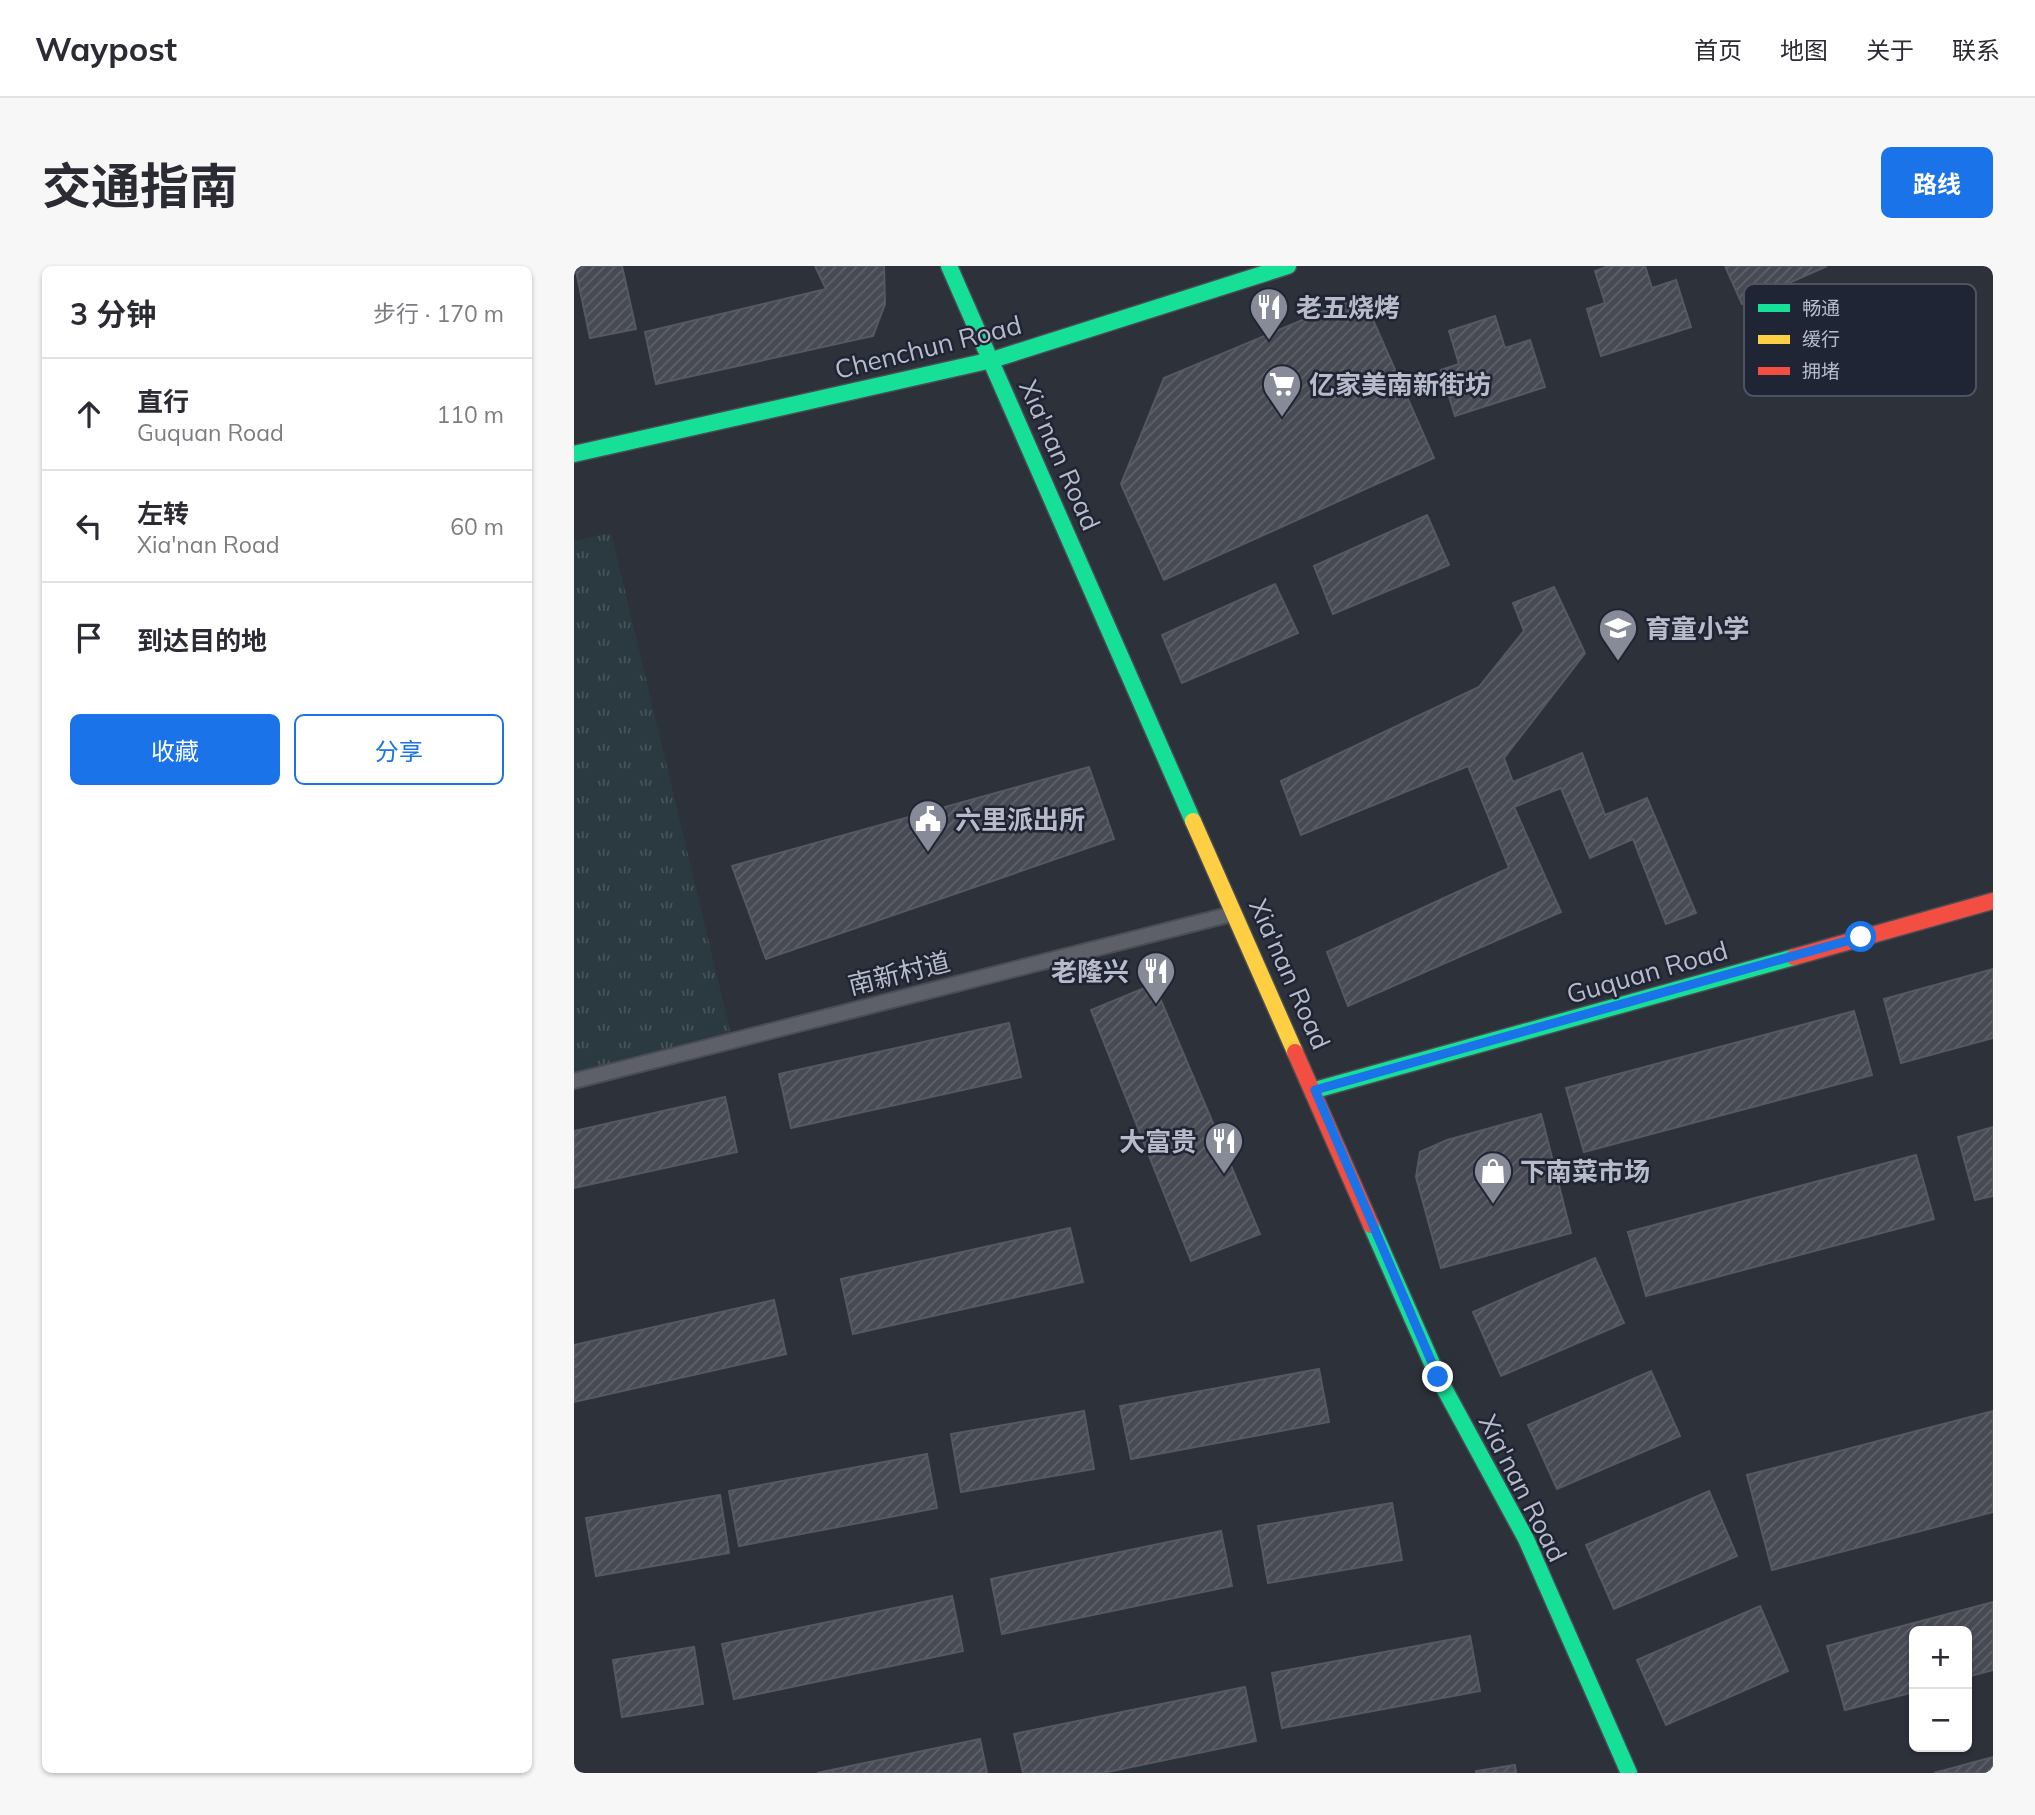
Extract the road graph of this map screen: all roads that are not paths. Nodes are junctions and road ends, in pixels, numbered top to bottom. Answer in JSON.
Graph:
{"nodes":[{"id":1,"x":949,"y":266,"type":"edge"},
{"id":2,"x":1288,"y":266,"type":"edge"},
{"id":3,"x":992,"y":360,"type":"junction"},
{"id":4,"x":574,"y":454,"type":"edge"},
{"id":5,"x":1993,"y":901,"type":"edge"},
{"id":6,"x":1236,"y":913,"type":"junction"},
{"id":7,"x":574,"y":1081,"type":"edge"},
{"id":8,"x":1315,"y":1090,"type":"junction"},
{"id":9,"x":1629,"y":1773,"type":"edge"}],
"edges":[{"from":1,"to":3,"type":"street","name":"Xia'nan Road"},
{"from":2,"to":3,"type":"street","name":"Chenchun Road"},
{"from":3,"to":4,"type":"street","name":"Chenchun Road"},
{"from":3,"to":6,"type":"street","name":"Xia'nan Road"},
{"from":5,"to":8,"type":"street","name":"Guquan Road"},
{"from":6,"to":7,"type":"lane","name":"南新村道"},
{"from":6,"to":8,"type":"street","name":"Xia'nan Road"},
{"from":8,"to":9,"type":"street","name":"Xia'nan Road"}]}
